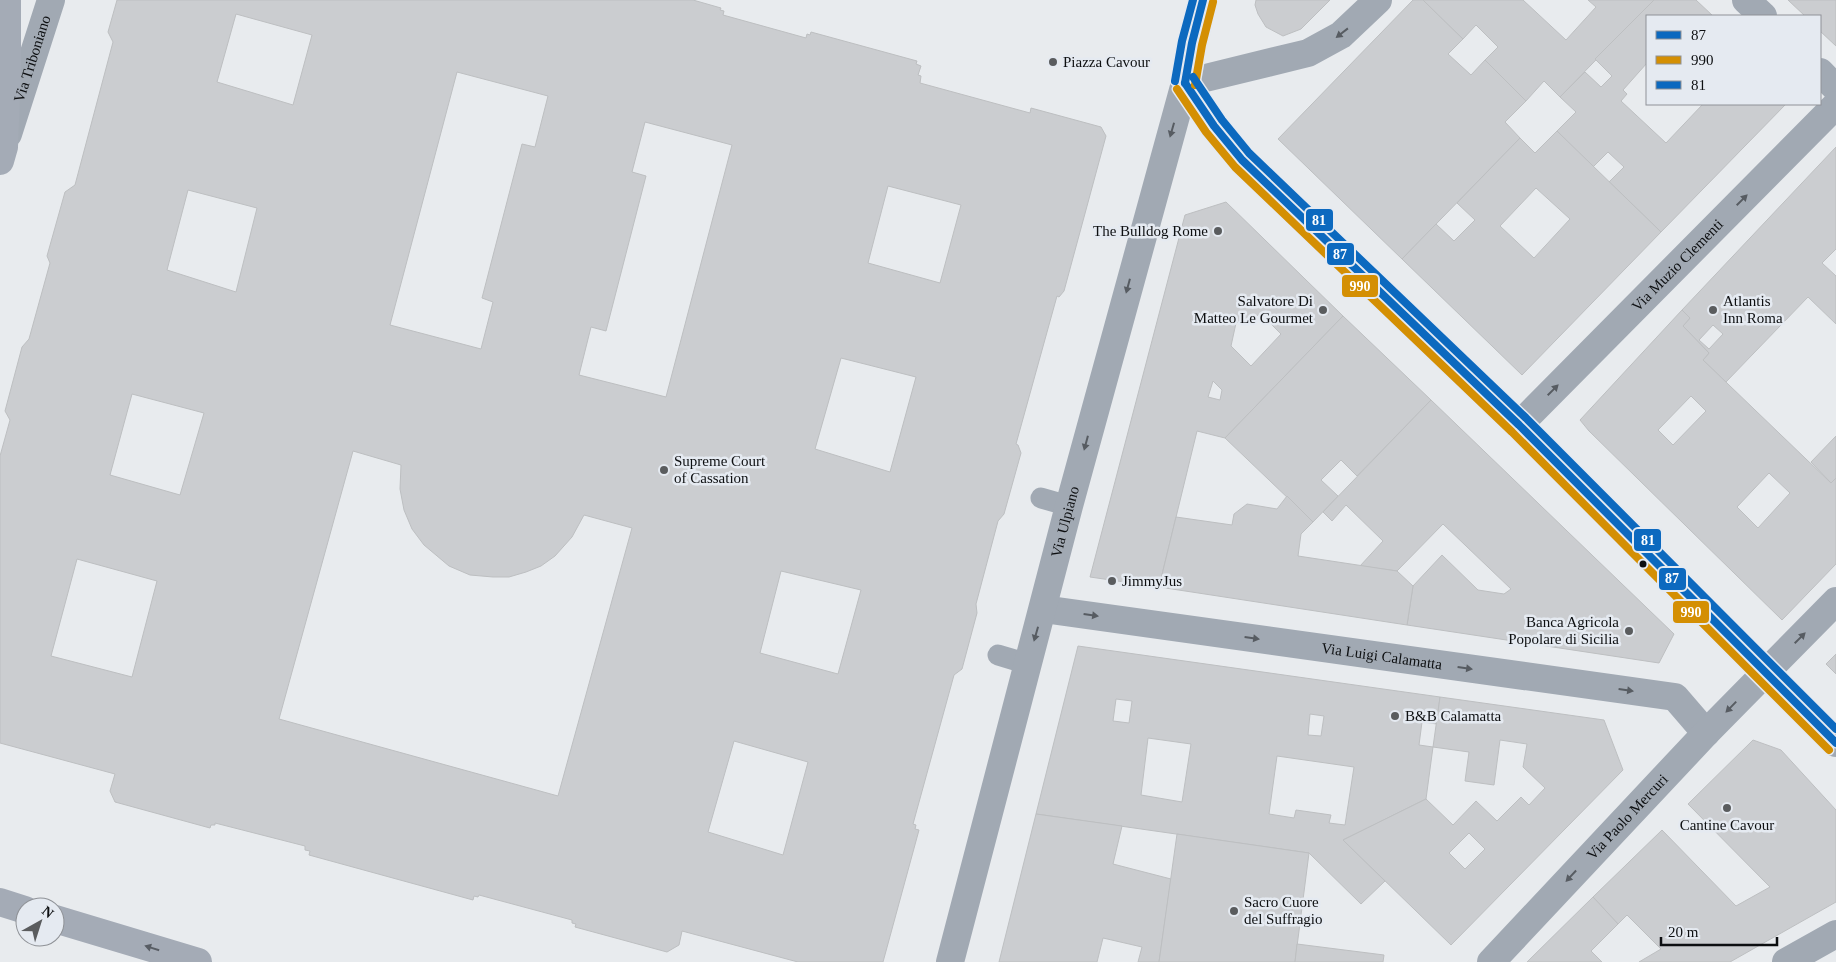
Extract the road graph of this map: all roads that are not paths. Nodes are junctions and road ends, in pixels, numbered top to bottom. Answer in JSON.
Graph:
{"nodes":[{"id":1,"x":7,"y":0,"type":"edge"},
{"id":2,"x":51,"y":0,"type":"edge"},
{"id":3,"x":1203,"y":0,"type":"edge"},
{"id":4,"x":1378,"y":0,"type":"edge"},
{"id":5,"x":1746,"y":0,"type":"edge"},
{"id":6,"x":1762,"y":15,"type":"edge"},
{"id":7,"x":1821,"y":73,"type":"edge"},
{"id":8,"x":1185,"y":83,"type":"junction"},
{"id":9,"x":1836,"y":88,"type":"edge"},
{"id":10,"x":1836,"y":105,"type":"edge"},
{"id":11,"x":2,"y":154,"type":"edge"},
{"id":12,"x":1519,"y":425,"type":"junction"},
{"id":13,"x":1041,"y":498,"type":"dead end"},
{"id":14,"x":1069,"y":506,"type":"junction"},
{"id":15,"x":1836,"y":601,"type":"edge"},
{"id":16,"x":1043,"y":609,"type":"junction"},
{"id":17,"x":998,"y":656,"type":"dead end"},
{"id":18,"x":1028,"y":664,"type":"junction"},
{"id":19,"x":1765,"y":672,"type":"junction"},
{"id":20,"x":1706,"y":733,"type":"junction"},
{"id":21,"x":1836,"y":743,"type":"edge"},
{"id":22,"x":0,"y":902,"type":"edge"},
{"id":23,"x":15,"y":907,"type":"edge"},
{"id":24,"x":65,"y":922,"type":"edge"},
{"id":25,"x":1836,"y":934,"type":"edge"},
{"id":26,"x":198,"y":962,"type":"edge"},
{"id":27,"x":950,"y":962,"type":"edge"},
{"id":28,"x":1491,"y":962,"type":"edge"},
{"id":29,"x":1786,"y":962,"type":"edge"}],
"edges":[{"from":1,"to":11,"type":"main road","name":"Via Triboniano"},
{"from":2,"to":11,"type":"street","name":"Via Triboniano"},
{"from":3,"to":8,"type":"street"},
{"from":4,"to":8,"type":"street","one_way":true},
{"from":5,"to":6,"type":"street"},
{"from":7,"to":9,"type":"street"},
{"from":8,"to":12,"type":"street"},
{"from":8,"to":14,"type":"street","name":"Via Ulpiano","one_way":true},
{"from":12,"to":10,"type":"street","name":"Via Muzio Clementi","one_way":true},
{"from":12,"to":19,"type":"street"},
{"from":13,"to":14,"type":"lane"},
{"from":14,"to":16,"type":"street","name":"Via Ulpiano"},
{"from":19,"to":15,"type":"street","name":"Via Paolo Mercuri","one_way":true},
{"from":16,"to":18,"type":"street","name":"Via Ulpiano","one_way":true},
{"from":16,"to":20,"type":"street","name":"Via Luigi Calamatta","one_way":true},
{"from":17,"to":18,"type":"lane"},
{"from":18,"to":27,"type":"street","name":"Via Ulpiano"},
{"from":19,"to":20,"type":"street","name":"Via Paolo Mercuri","one_way":true},
{"from":19,"to":21,"type":"street"},
{"from":20,"to":28,"type":"street","name":"Via Paolo Mercuri","one_way":true},
{"from":22,"to":23,"type":"main road"},
{"from":26,"to":24,"type":"main road","one_way":true},
{"from":25,"to":29,"type":"street"}]}
